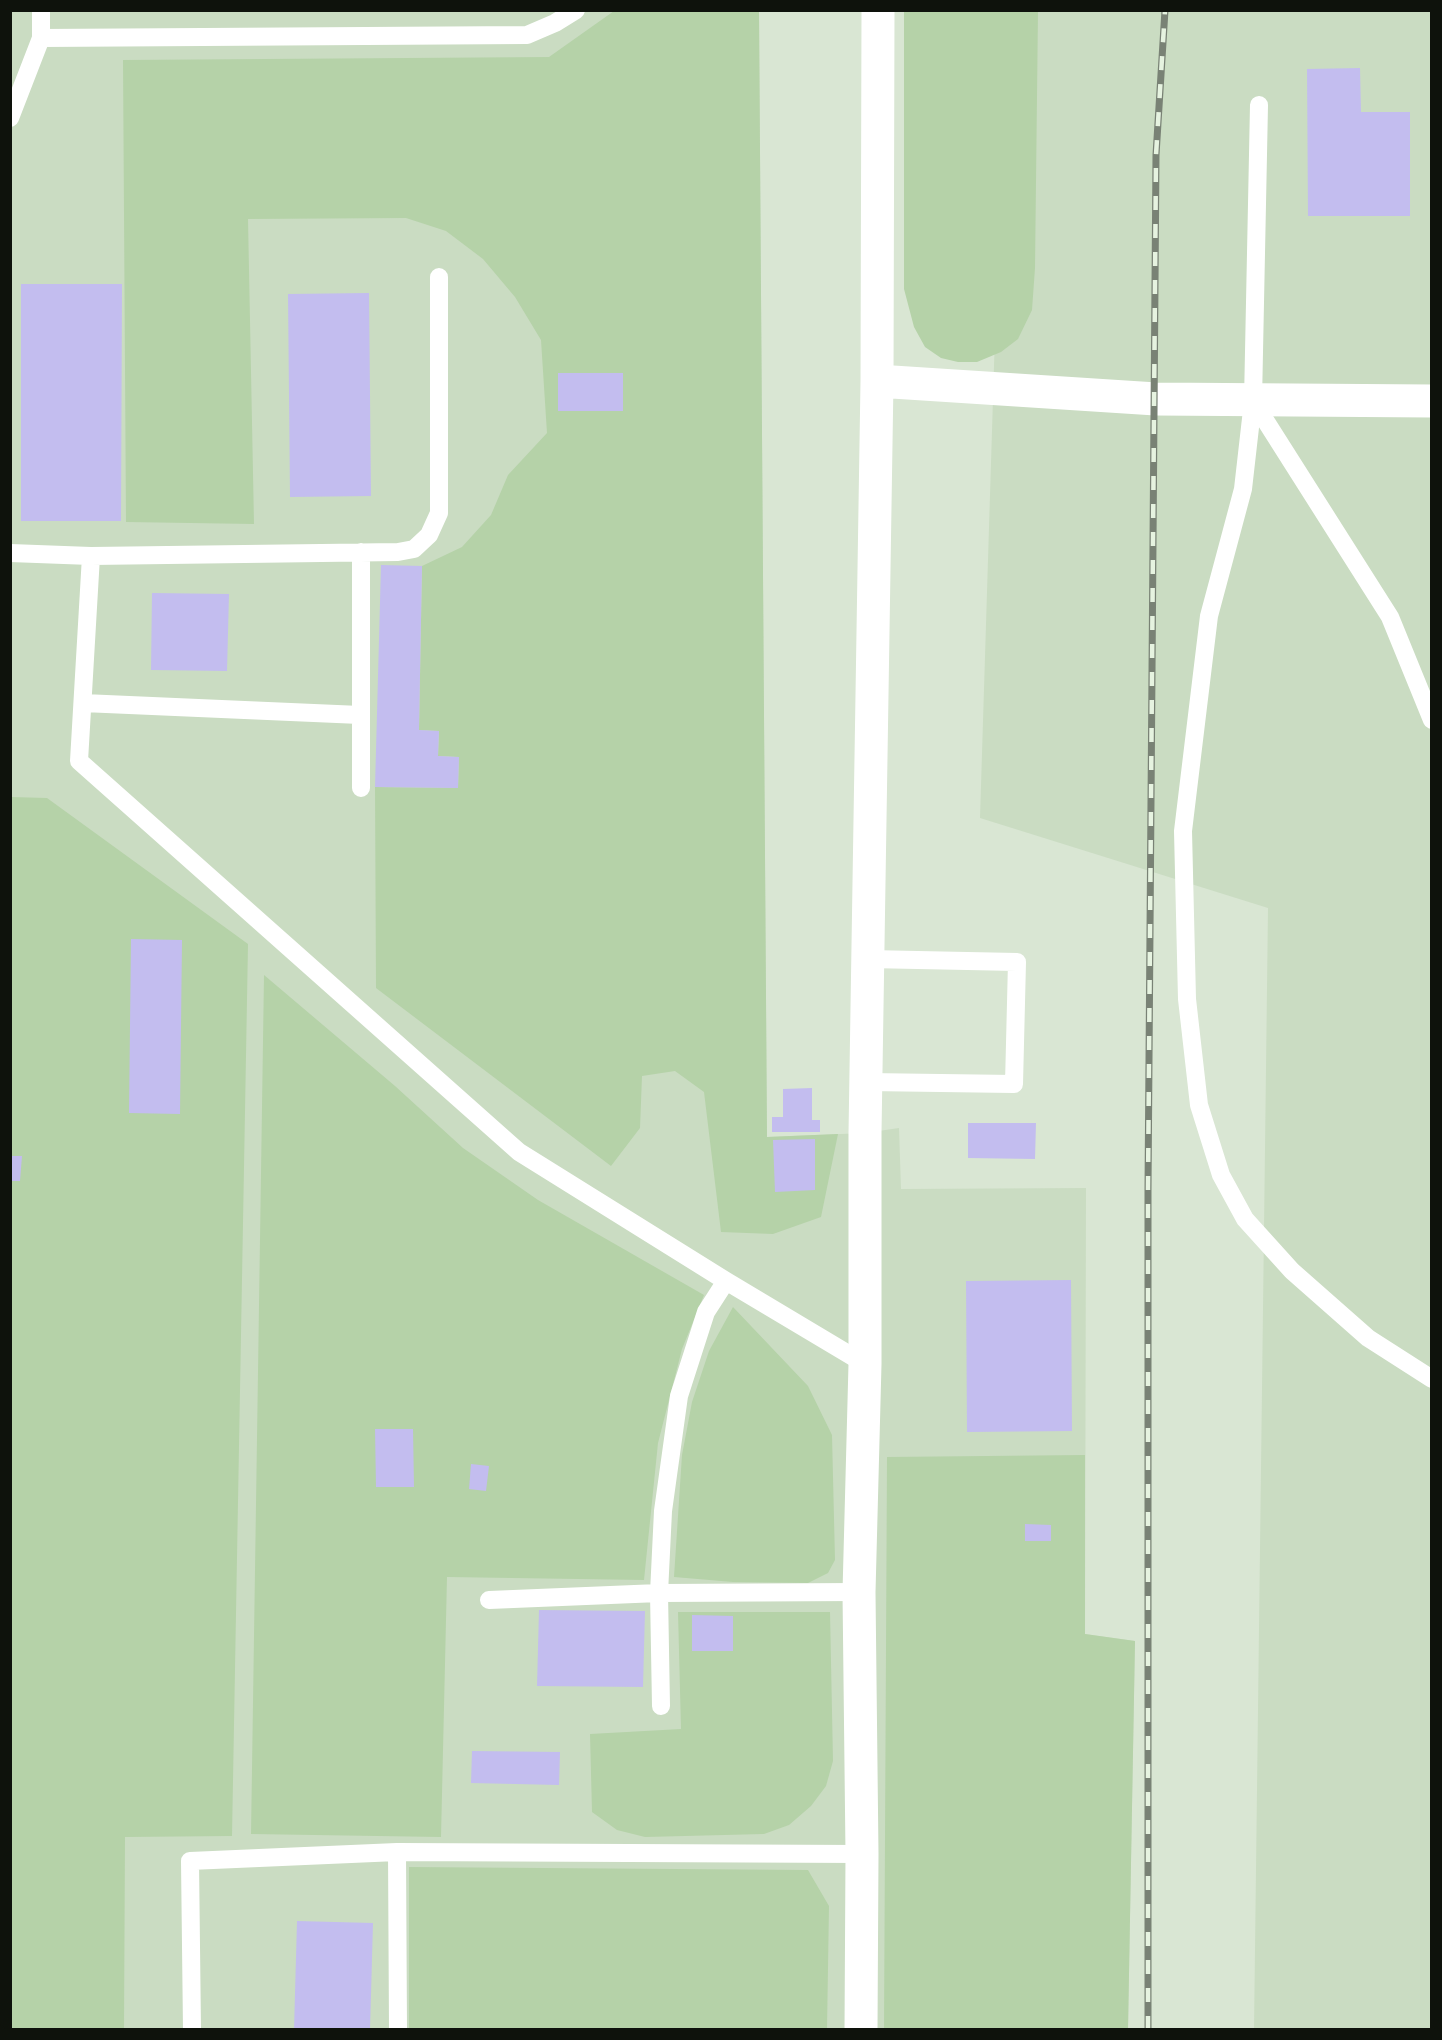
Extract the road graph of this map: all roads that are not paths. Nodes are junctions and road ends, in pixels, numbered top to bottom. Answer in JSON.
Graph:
{"nodes":[{"id":1,"x":41,"y":10,"type":"edge"},
{"id":2,"x":576,"y":10,"type":"edge"},
{"id":3,"x":878,"y":10,"type":"edge"},
{"id":4,"x":41,"y":38,"type":"junction"},
{"id":5,"x":1258,"y":105,"type":"dead end"},
{"id":6,"x":10,"y":118,"type":"edge"},
{"id":7,"x":439,"y":276,"type":"dead end"},
{"id":8,"x":877,"y":381,"type":"junction"},
{"id":9,"x":1253,"y":401,"type":"junction"},
{"id":10,"x":1431,"y":401,"type":"edge"},
{"id":11,"x":361,"y":552,"type":"junction"},
{"id":12,"x":10,"y":553,"type":"edge"},
{"id":13,"x":91,"y":556,"type":"junction"},
{"id":14,"x":83,"y":703,"type":"junction"},
{"id":15,"x":360,"y":715,"type":"junction"},
{"id":16,"x":1431,"y":720,"type":"edge"},
{"id":17,"x":361,"y":788,"type":"dead end"},
{"id":18,"x":868,"y":959,"type":"junction"},
{"id":19,"x":867,"y":1082,"type":"junction"},
{"id":20,"x":726,"y":1281,"type":"junction"},
{"id":21,"x":865,"y":1364,"type":"junction"},
{"id":22,"x":1431,"y":1379,"type":"edge"},
{"id":23,"x":859,"y":1592,"type":"junction"},
{"id":24,"x":659,"y":1593,"type":"junction"},
{"id":25,"x":489,"y":1600,"type":"dead end"},
{"id":26,"x":661,"y":1706,"type":"dead end"},
{"id":27,"x":397,"y":1852,"type":"junction"},
{"id":28,"x":862,"y":1854,"type":"junction"},
{"id":29,"x":192,"y":2030,"type":"edge"},
{"id":30,"x":398,"y":2030,"type":"edge"},
{"id":31,"x":861,"y":2030,"type":"edge"}],
"edges":[{"from":1,"to":4,"type":"lane"},
{"from":2,"to":4,"type":"lane"},
{"from":3,"to":8,"type":"street"},
{"from":4,"to":6,"type":"lane"},
{"from":5,"to":9,"type":"lane"},
{"from":7,"to":11,"type":"lane"},
{"from":8,"to":9,"type":"street"},
{"from":8,"to":18,"type":"street"},
{"from":9,"to":10,"type":"street"},
{"from":9,"to":16,"type":"lane"},
{"from":9,"to":22,"type":"lane"},
{"from":11,"to":13,"type":"lane"},
{"from":11,"to":15,"type":"lane"},
{"from":12,"to":13,"type":"lane"},
{"from":13,"to":14,"type":"lane"},
{"from":14,"to":15,"type":"lane"},
{"from":14,"to":20,"type":"lane"},
{"from":15,"to":17,"type":"lane"},
{"from":18,"to":19,"type":"street"},
{"from":18,"to":19,"type":"lane"},
{"from":19,"to":21,"type":"street"},
{"from":20,"to":21,"type":"lane"},
{"from":20,"to":24,"type":"lane"},
{"from":21,"to":23,"type":"street"},
{"from":23,"to":24,"type":"lane"},
{"from":23,"to":28,"type":"street"},
{"from":24,"to":25,"type":"lane"},
{"from":24,"to":26,"type":"lane"},
{"from":27,"to":28,"type":"lane"},
{"from":27,"to":29,"type":"lane"},
{"from":27,"to":30,"type":"lane"},
{"from":28,"to":31,"type":"street"}]}
